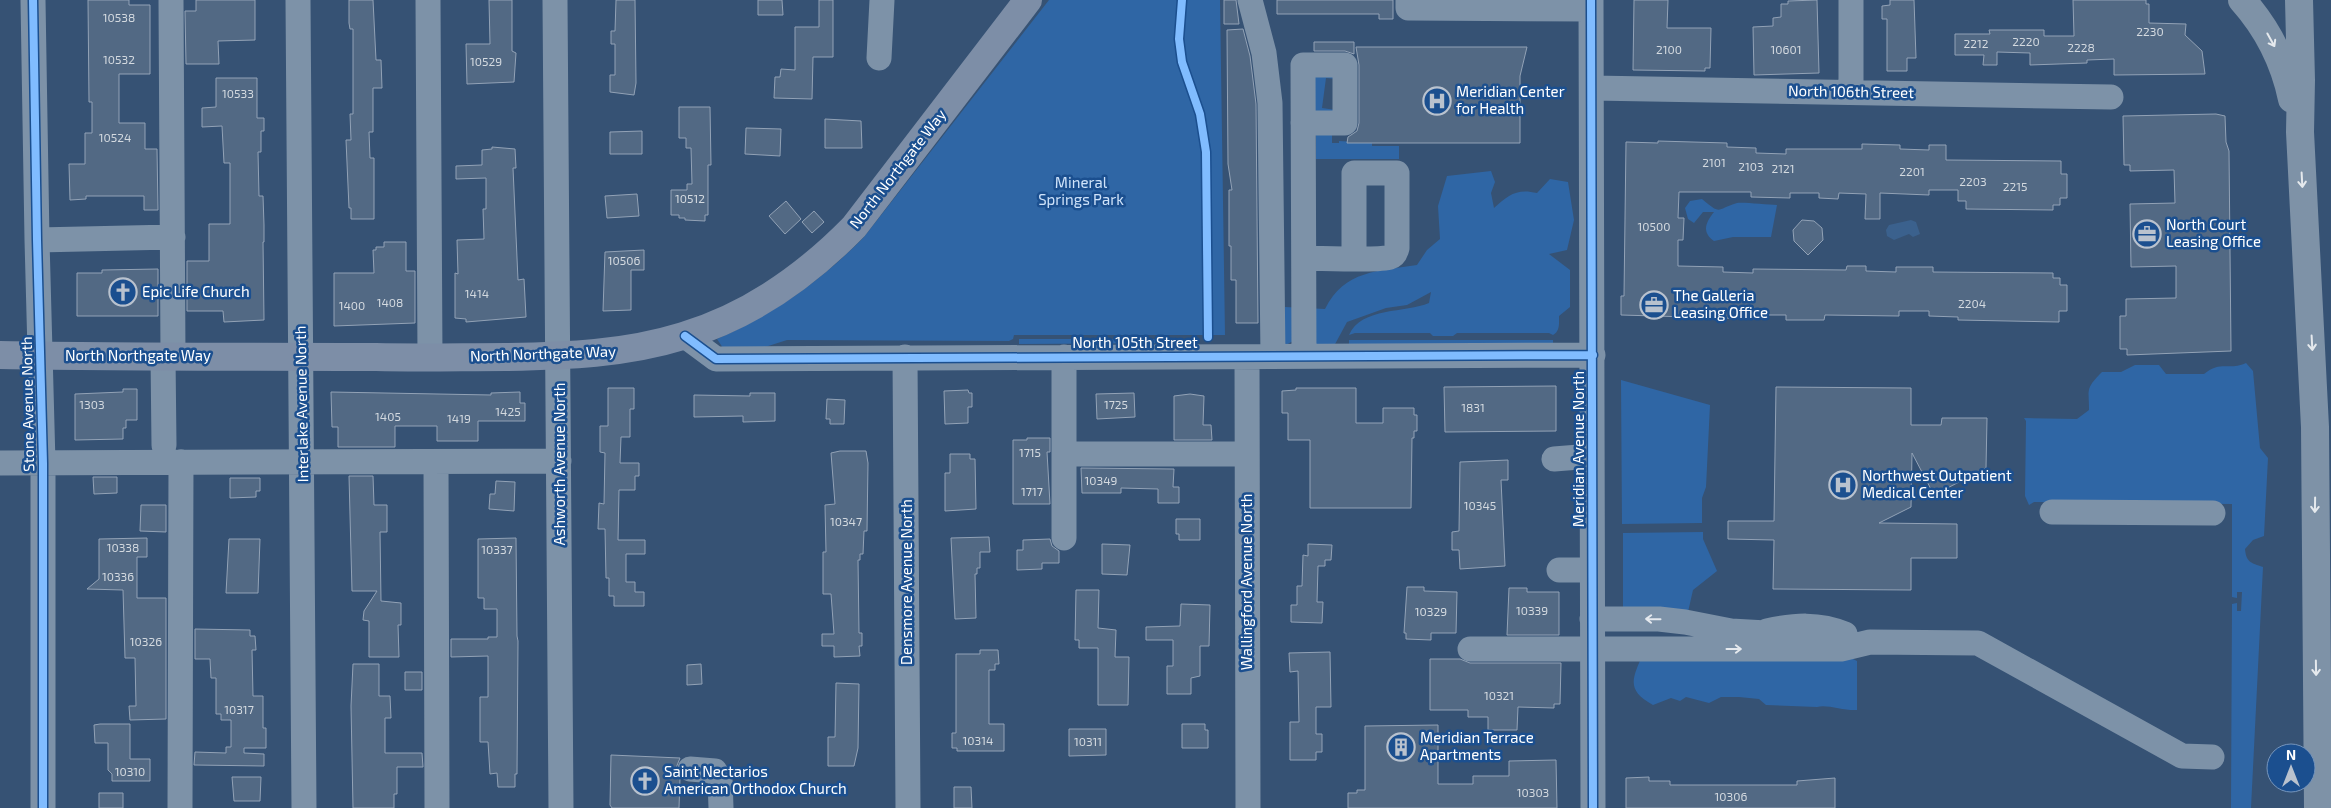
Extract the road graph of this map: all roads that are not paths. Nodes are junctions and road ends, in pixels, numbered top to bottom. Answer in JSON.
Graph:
{"nodes":[{"id":1,"x":33,"y":0,"type":"edge"},
{"id":2,"x":171,"y":0,"type":"edge"},
{"id":3,"x":298,"y":0,"type":"edge"},
{"id":4,"x":428,"y":0,"type":"edge"},
{"id":5,"x":555,"y":0,"type":"edge"},
{"id":6,"x":882,"y":0,"type":"edge"},
{"id":7,"x":1028,"y":0,"type":"edge"},
{"id":8,"x":1250,"y":0,"type":"edge"},
{"id":9,"x":1408,"y":0,"type":"edge"},
{"id":10,"x":1851,"y":0,"type":"edge"},
{"id":11,"x":2242,"y":0,"type":"edge"},
{"id":12,"x":2299,"y":0,"type":"edge"},
{"id":13,"x":1591,"y":4,"type":"edge"},
{"id":14,"x":879,"y":58,"type":"dead end"},
{"id":15,"x":1592,"y":88,"type":"junction"},
{"id":16,"x":1851,"y":92,"type":"junction"},
{"id":17,"x":2111,"y":97,"type":"dead end"},
{"id":18,"x":1304,"y":123,"type":"dead end"},
{"id":19,"x":2300,"y":132,"type":"junction"},
{"id":20,"x":173,"y":237,"type":"junction"},
{"id":21,"x":37,"y":240,"type":"junction"},
{"id":22,"x":1304,"y":258,"type":"junction"},
{"id":23,"x":1354,"y":258,"type":"dead end"},
{"id":24,"x":685,"y":336,"type":"junction"},
{"id":25,"x":0,"y":355,"type":"edge"},
{"id":26,"x":1593,"y":355,"type":"junction"},
{"id":27,"x":42,"y":356,"type":"junction"},
{"id":28,"x":168,"y":356,"type":"junction"},
{"id":29,"x":559,"y":356,"type":"junction"},
{"id":30,"x":1273,"y":356,"type":"junction"},
{"id":31,"x":1304,"y":356,"type":"junction"},
{"id":32,"x":301,"y":357,"type":"junction"},
{"id":33,"x":905,"y":357,"type":"junction"},
{"id":34,"x":1064,"y":357,"type":"junction"},
{"id":35,"x":1247,"y":357,"type":"junction"},
{"id":36,"x":430,"y":358,"type":"junction"},
{"id":37,"x":172,"y":454,"type":"junction"},
{"id":38,"x":1064,"y":454,"type":"junction"},
{"id":39,"x":1247,"y":454,"type":"junction"},
{"id":40,"x":1592,"y":456,"type":"junction"},
{"id":41,"x":1554,"y":459,"type":"dead end"},
{"id":42,"x":559,"y":461,"type":"junction"},
{"id":43,"x":436,"y":462,"type":"junction"},
{"id":44,"x":0,"y":463,"type":"edge"},
{"id":45,"x":43,"y":463,"type":"junction"},
{"id":46,"x":302,"y":463,"type":"junction"},
{"id":47,"x":2052,"y":512,"type":"dead end"},
{"id":48,"x":2213,"y":513,"type":"dead end"},
{"id":49,"x":1064,"y":538,"type":"dead end"},
{"id":50,"x":1559,"y":570,"type":"dead end"},
{"id":51,"x":1592,"y":570,"type":"junction"},
{"id":52,"x":1592,"y":619,"type":"junction"},
{"id":53,"x":1870,"y":642,"type":"junction"},
{"id":54,"x":1592,"y":648,"type":"junction"},
{"id":55,"x":1470,"y":649,"type":"dead end"},
{"id":56,"x":2212,"y":757,"type":"dead end"},
{"id":57,"x":690,"y":769,"type":"dead end"},
{"id":58,"x":43,"y":808,"type":"edge"},
{"id":59,"x":180,"y":808,"type":"edge"},
{"id":60,"x":304,"y":808,"type":"edge"},
{"id":61,"x":437,"y":808,"type":"edge"},
{"id":62,"x":561,"y":808,"type":"edge"},
{"id":63,"x":721,"y":808,"type":"edge"},
{"id":64,"x":908,"y":808,"type":"edge"},
{"id":65,"x":1248,"y":808,"type":"edge"},
{"id":66,"x":1593,"y":808,"type":"edge"},
{"id":67,"x":2318,"y":808,"type":"edge"}],
"edges":[{"from":1,"to":21,"type":"street","name":"Stone Avenue North"},
{"from":2,"to":20,"type":"street"},
{"from":3,"to":32,"type":"street","name":"Interlake Avenue North"},
{"from":4,"to":36,"type":"street"},
{"from":5,"to":29,"type":"street","name":"Ashworth Avenue North"},
{"from":6,"to":14,"type":"street"},
{"from":7,"to":24,"type":"main road","name":"North Northgate Way"},
{"from":8,"to":30,"type":"street"},
{"from":9,"to":13,"type":"street"},
{"from":10,"to":16,"type":"street"},
{"from":11,"to":19,"type":"highway","one_way":true},
{"from":12,"to":19,"type":"highway"},
{"from":13,"to":15,"type":"street","name":"Meridian Avenue North"},
{"from":15,"to":16,"type":"street","name":"North 106th Street"},
{"from":15,"to":26,"type":"street","name":"Meridian Avenue North"},
{"from":16,"to":17,"type":"street","name":"North 106th Street"},
{"from":18,"to":22,"type":"street"},
{"from":19,"to":67,"type":"highway","one_way":true},
{"from":20,"to":21,"type":"street"},
{"from":20,"to":28,"type":"street"},
{"from":21,"to":27,"type":"street","name":"Stone Avenue North"},
{"from":22,"to":23,"type":"street"},
{"from":22,"to":31,"type":"street"},
{"from":24,"to":29,"type":"main road","name":"North Northgate Way"},
{"from":24,"to":33,"type":"street","name":"North 105th Street"},
{"from":25,"to":27,"type":"main road","name":"North Northgate Way"},
{"from":26,"to":31,"type":"street","name":"North 105th Street"},
{"from":26,"to":40,"type":"street","name":"Meridian Avenue North"},
{"from":27,"to":28,"type":"main road","name":"North Northgate Way"},
{"from":27,"to":45,"type":"street","name":"Stone Avenue North"},
{"from":28,"to":32,"type":"main road","name":"North Northgate Way"},
{"from":28,"to":37,"type":"street"},
{"from":29,"to":36,"type":"main road","name":"North Northgate Way"},
{"from":29,"to":42,"type":"street","name":"Ashworth Avenue North"},
{"from":30,"to":31,"type":"street","name":"North 105th Street"},
{"from":30,"to":35,"type":"street","name":"North 105th Street"},
{"from":32,"to":36,"type":"main road","name":"North Northgate Way"},
{"from":32,"to":46,"type":"street","name":"Interlake Avenue North"},
{"from":33,"to":34,"type":"street","name":"North 105th Street"},
{"from":33,"to":64,"type":"street","name":"Densmore Avenue North"},
{"from":34,"to":35,"type":"street","name":"North 105th Street"},
{"from":34,"to":38,"type":"street"},
{"from":35,"to":39,"type":"street","name":"Wallingford Avenue North"},
{"from":37,"to":45,"type":"street"},
{"from":37,"to":46,"type":"street"},
{"from":37,"to":59,"type":"street"},
{"from":38,"to":39,"type":"street"},
{"from":38,"to":49,"type":"street"},
{"from":39,"to":65,"type":"street","name":"Wallingford Avenue North"},
{"from":40,"to":41,"type":"street"},
{"from":40,"to":51,"type":"street","name":"Meridian Avenue North"},
{"from":42,"to":43,"type":"street"},
{"from":42,"to":62,"type":"street","name":"Ashworth Avenue North"},
{"from":43,"to":46,"type":"street"},
{"from":43,"to":61,"type":"street"},
{"from":44,"to":45,"type":"street"},
{"from":45,"to":58,"type":"street","name":"Stone Avenue North"},
{"from":46,"to":60,"type":"street","name":"Interlake Avenue North"},
{"from":47,"to":48,"type":"street"},
{"from":50,"to":51,"type":"street"},
{"from":51,"to":52,"type":"street","name":"Meridian Avenue North"},
{"from":53,"to":52,"type":"street","one_way":true},
{"from":52,"to":54,"type":"street","name":"Meridian Avenue North"},
{"from":54,"to":53,"type":"street","one_way":true},
{"from":53,"to":56,"type":"street"},
{"from":54,"to":55,"type":"street"},
{"from":54,"to":66,"type":"street","name":"Meridian Avenue North"},
{"from":57,"to":63,"type":"street"}]}
